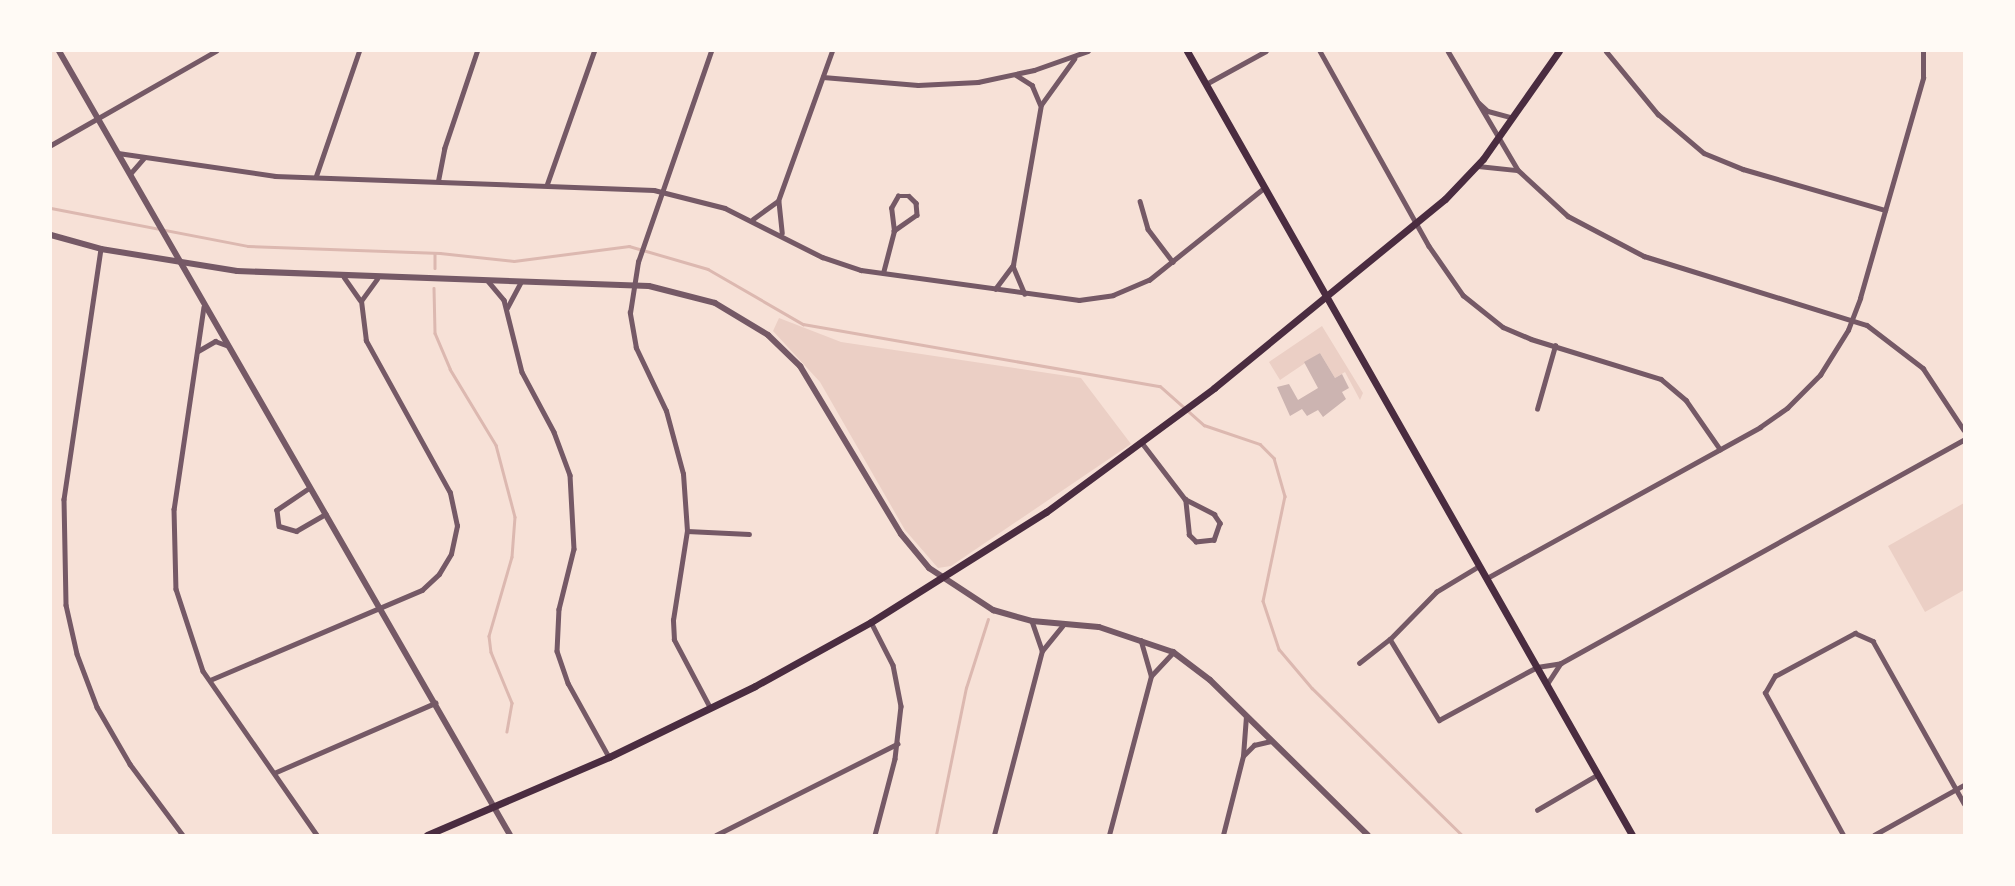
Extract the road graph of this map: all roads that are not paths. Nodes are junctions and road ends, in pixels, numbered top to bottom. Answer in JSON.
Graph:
{"nodes":[{"id":1,"x":59,"y":51,"type":"edge"},
{"id":2,"x":216,"y":51,"type":"edge"},
{"id":3,"x":359,"y":51,"type":"edge"},
{"id":4,"x":477,"y":51,"type":"edge"},
{"id":5,"x":594,"y":51,"type":"edge"},
{"id":6,"x":711,"y":51,"type":"edge"},
{"id":7,"x":832,"y":51,"type":"edge"},
{"id":8,"x":1088,"y":51,"type":"edge"},
{"id":9,"x":1187,"y":51,"type":"edge"},
{"id":10,"x":1266,"y":51,"type":"edge"},
{"id":11,"x":1320,"y":51,"type":"edge"},
{"id":12,"x":1448,"y":51,"type":"edge"},
{"id":13,"x":1559,"y":51,"type":"edge"},
{"id":14,"x":1606,"y":51,"type":"edge"},
{"id":15,"x":1923,"y":51,"type":"edge"},
{"id":16,"x":1074,"y":58,"type":"junction"},
{"id":17,"x":1016,"y":75,"type":"junction"},
{"id":18,"x":823,"y":77,"type":"junction"},
{"id":19,"x":1206,"y":84,"type":"junction"},
{"id":20,"x":1475,"y":101,"type":"junction"},
{"id":21,"x":1041,"y":105,"type":"junction"},
{"id":22,"x":97,"y":117,"type":"junction"},
{"id":23,"x":1513,"y":118,"type":"junction"},
{"id":24,"x":1498,"y":139,"type":"junction"},
{"id":25,"x":51,"y":145,"type":"edge"},
{"id":26,"x":118,"y":153,"type":"junction"},
{"id":27,"x":144,"y":158,"type":"junction"},
{"id":28,"x":1477,"y":167,"type":"junction"},
{"id":29,"x":1518,"y":170,"type":"junction"},
{"id":30,"x":130,"y":174,"type":"junction"},
{"id":31,"x":316,"y":176,"type":"junction"},
{"id":32,"x":438,"y":181,"type":"junction"},
{"id":33,"x":547,"y":184,"type":"junction"},
{"id":34,"x":1264,"y":188,"type":"junction"},
{"id":35,"x":663,"y":191,"type":"junction"},
{"id":36,"x":778,"y":201,"type":"junction"},
{"id":37,"x":1140,"y":201,"type":"dead end"},
{"id":38,"x":1885,"y":210,"type":"junction"},
{"id":39,"x":753,"y":219,"type":"junction"},
{"id":40,"x":1416,"y":224,"type":"junction"},
{"id":41,"x":894,"y":231,"type":"junction"},
{"id":42,"x":782,"y":233,"type":"junction"},
{"id":43,"x":51,"y":235,"type":"edge"},
{"id":44,"x":102,"y":249,"type":"junction"},
{"id":45,"x":1173,"y":262,"type":"junction"},
{"id":46,"x":181,"y":264,"type":"junction"},
{"id":47,"x":1013,"y":265,"type":"junction"},
{"id":48,"x":883,"y":273,"type":"junction"},
{"id":49,"x":344,"y":277,"type":"junction"},
{"id":50,"x":377,"y":279,"type":"junction"},
{"id":51,"x":488,"y":281,"type":"junction"},
{"id":52,"x":522,"y":282,"type":"junction"},
{"id":53,"x":633,"y":285,"type":"junction"},
{"id":54,"x":995,"y":289,"type":"junction"},
{"id":55,"x":1025,"y":294,"type":"junction"},
{"id":56,"x":1326,"y":299,"type":"junction"},
{"id":57,"x":361,"y":301,"type":"junction"},
{"id":58,"x":204,"y":307,"type":"junction"},
{"id":59,"x":507,"y":309,"type":"junction"},
{"id":60,"x":1852,"y":318,"type":"junction"},
{"id":61,"x":227,"y":345,"type":"junction"},
{"id":62,"x":1555,"y":346,"type":"junction"},
{"id":63,"x":198,"y":352,"type":"junction"},
{"id":64,"x":1537,"y":409,"type":"dead end"},
{"id":65,"x":1964,"y":430,"type":"edge"},
{"id":66,"x":1964,"y":440,"type":"edge"},
{"id":67,"x":1143,"y":444,"type":"junction"},
{"id":68,"x":1720,"y":450,"type":"junction"},
{"id":69,"x":311,"y":488,"type":"junction"},
{"id":70,"x":1185,"y":499,"type":"junction"},
{"id":71,"x":326,"y":514,"type":"junction"},
{"id":72,"x":687,"y":531,"type":"junction"},
{"id":73,"x":749,"y":534,"type":"dead end"},
{"id":74,"x":1479,"y":566,"type":"junction"},
{"id":75,"x":1486,"y":578,"type":"junction"},
{"id":76,"x":942,"y":579,"type":"junction"},
{"id":77,"x":380,"y":608,"type":"junction"},
{"id":78,"x":1032,"y":621,"type":"junction"},
{"id":79,"x":871,"y":622,"type":"junction"},
{"id":80,"x":1063,"y":625,"type":"junction"},
{"id":81,"x":1140,"y":638,"type":"junction"},
{"id":82,"x":1390,"y":639,"type":"junction"},
{"id":83,"x":1042,"y":651,"type":"junction"},
{"id":84,"x":1173,"y":653,"type":"junction"},
{"id":85,"x":1359,"y":663,"type":"dead end"},
{"id":86,"x":1561,"y":663,"type":"junction"},
{"id":87,"x":1537,"y":667,"type":"junction"},
{"id":88,"x":1151,"y":677,"type":"junction"},
{"id":89,"x":210,"y":681,"type":"junction"},
{"id":90,"x":1547,"y":684,"type":"junction"},
{"id":91,"x":435,"y":703,"type":"junction"},
{"id":92,"x":710,"y":709,"type":"junction"},
{"id":93,"x":1246,"y":716,"type":"junction"},
{"id":94,"x":1271,"y":741,"type":"junction"},
{"id":95,"x":898,"y":743,"type":"junction"},
{"id":96,"x":1244,"y":756,"type":"junction"},
{"id":97,"x":609,"y":757,"type":"junction"},
{"id":98,"x":274,"y":773,"type":"junction"},
{"id":99,"x":1597,"y":775,"type":"junction"},
{"id":100,"x":1964,"y":785,"type":"edge"},
{"id":101,"x":1957,"y":789,"type":"junction"},
{"id":102,"x":1964,"y":803,"type":"edge"},
{"id":103,"x":494,"y":807,"type":"junction"},
{"id":104,"x":1537,"y":810,"type":"dead end"},
{"id":105,"x":183,"y":835,"type":"edge"},
{"id":106,"x":317,"y":835,"type":"edge"},
{"id":107,"x":427,"y":835,"type":"edge"},
{"id":108,"x":510,"y":835,"type":"edge"},
{"id":109,"x":716,"y":835,"type":"edge"},
{"id":110,"x":875,"y":835,"type":"edge"},
{"id":111,"x":994,"y":835,"type":"edge"},
{"id":112,"x":1109,"y":835,"type":"edge"},
{"id":113,"x":1223,"y":835,"type":"edge"},
{"id":114,"x":1368,"y":835,"type":"edge"},
{"id":115,"x":1632,"y":835,"type":"edge"},
{"id":116,"x":1843,"y":835,"type":"edge"},
{"id":117,"x":1874,"y":835,"type":"edge"}],
"edges":[{"from":1,"to":22,"type":"street"},
{"from":2,"to":22,"type":"street"},
{"from":3,"to":31,"type":"street"},
{"from":4,"to":32,"type":"street"},
{"from":5,"to":33,"type":"street"},
{"from":6,"to":35,"type":"street"},
{"from":7,"to":18,"type":"street"},
{"from":8,"to":16,"type":"street"},
{"from":9,"to":19,"type":"main road"},
{"from":10,"to":19,"type":"street"},
{"from":11,"to":40,"type":"street"},
{"from":12,"to":20,"type":"street"},
{"from":13,"to":23,"type":"main road"},
{"from":14,"to":38,"type":"street"},
{"from":15,"to":38,"type":"street"},
{"from":16,"to":17,"type":"street"},
{"from":16,"to":21,"type":"street"},
{"from":17,"to":18,"type":"street"},
{"from":17,"to":21,"type":"street"},
{"from":18,"to":36,"type":"street"},
{"from":19,"to":34,"type":"main road"},
{"from":20,"to":23,"type":"street"},
{"from":20,"to":24,"type":"street"},
{"from":21,"to":47,"type":"street"},
{"from":22,"to":25,"type":"street"},
{"from":22,"to":26,"type":"street"},
{"from":23,"to":24,"type":"main road"},
{"from":24,"to":28,"type":"main road"},
{"from":24,"to":29,"type":"street"},
{"from":26,"to":27,"type":"street"},
{"from":26,"to":30,"type":"street"},
{"from":27,"to":30,"type":"street"},
{"from":27,"to":31,"type":"street"},
{"from":28,"to":29,"type":"street"},
{"from":28,"to":40,"type":"main road"},
{"from":29,"to":60,"type":"street"},
{"from":30,"to":46,"type":"street"},
{"from":31,"to":32,"type":"street"},
{"from":32,"to":33,"type":"street"},
{"from":33,"to":35,"type":"street"},
{"from":34,"to":45,"type":"street"},
{"from":34,"to":56,"type":"main road"},
{"from":35,"to":39,"type":"street"},
{"from":35,"to":53,"type":"street"},
{"from":36,"to":39,"type":"street"},
{"from":36,"to":42,"type":"street"},
{"from":37,"to":45,"type":"street"},
{"from":38,"to":60,"type":"street"},
{"from":39,"to":42,"type":"street"},
{"from":40,"to":56,"type":"main road"},
{"from":40,"to":62,"type":"street"},
{"from":41,"to":41,"type":"street"},
{"from":41,"to":48,"type":"street"},
{"from":42,"to":48,"type":"street"},
{"from":43,"to":44,"type":"street"},
{"from":44,"to":46,"type":"street"},
{"from":44,"to":105,"type":"street"},
{"from":45,"to":55,"type":"street"},
{"from":46,"to":49,"type":"street"},
{"from":46,"to":58,"type":"street"},
{"from":47,"to":54,"type":"street"},
{"from":47,"to":55,"type":"street"},
{"from":48,"to":54,"type":"street"},
{"from":49,"to":50,"type":"street"},
{"from":49,"to":57,"type":"street"},
{"from":50,"to":51,"type":"street"},
{"from":50,"to":57,"type":"street"},
{"from":51,"to":52,"type":"street"},
{"from":51,"to":59,"type":"street"},
{"from":52,"to":53,"type":"street"},
{"from":52,"to":59,"type":"street"},
{"from":53,"to":72,"type":"street"},
{"from":53,"to":76,"type":"street"},
{"from":54,"to":55,"type":"street"},
{"from":56,"to":67,"type":"main road"},
{"from":56,"to":74,"type":"main road"},
{"from":57,"to":77,"type":"street"},
{"from":58,"to":61,"type":"street"},
{"from":58,"to":63,"type":"street"},
{"from":59,"to":97,"type":"street"},
{"from":60,"to":65,"type":"street"},
{"from":60,"to":68,"type":"street"},
{"from":61,"to":63,"type":"street"},
{"from":61,"to":69,"type":"street"},
{"from":62,"to":64,"type":"street"},
{"from":62,"to":68,"type":"street"},
{"from":63,"to":89,"type":"street"},
{"from":66,"to":86,"type":"street"},
{"from":67,"to":70,"type":"street"},
{"from":67,"to":76,"type":"main road"},
{"from":68,"to":75,"type":"street"},
{"from":69,"to":71,"type":"street"},
{"from":69,"to":71,"type":"street"},
{"from":70,"to":70,"type":"street"},
{"from":71,"to":77,"type":"street"},
{"from":72,"to":73,"type":"street"},
{"from":72,"to":92,"type":"street"},
{"from":74,"to":75,"type":"main road"},
{"from":74,"to":82,"type":"street"},
{"from":75,"to":87,"type":"main road"},
{"from":76,"to":78,"type":"street"},
{"from":76,"to":79,"type":"main road"},
{"from":77,"to":89,"type":"street"},
{"from":77,"to":91,"type":"street"},
{"from":78,"to":80,"type":"street"},
{"from":78,"to":83,"type":"street"},
{"from":79,"to":92,"type":"main road"},
{"from":79,"to":95,"type":"street"},
{"from":80,"to":81,"type":"street"},
{"from":80,"to":83,"type":"street"},
{"from":81,"to":84,"type":"street"},
{"from":81,"to":88,"type":"street"},
{"from":82,"to":85,"type":"street"},
{"from":82,"to":87,"type":"street"},
{"from":83,"to":111,"type":"street"},
{"from":84,"to":88,"type":"street"},
{"from":84,"to":93,"type":"street"},
{"from":86,"to":87,"type":"street"},
{"from":86,"to":90,"type":"street"},
{"from":87,"to":90,"type":"main road"},
{"from":88,"to":112,"type":"street"},
{"from":89,"to":98,"type":"street"},
{"from":90,"to":99,"type":"main road"},
{"from":91,"to":98,"type":"street"},
{"from":91,"to":103,"type":"street"},
{"from":92,"to":97,"type":"main road"},
{"from":93,"to":94,"type":"street"},
{"from":93,"to":96,"type":"street"},
{"from":94,"to":96,"type":"street"},
{"from":94,"to":114,"type":"street"},
{"from":95,"to":109,"type":"street"},
{"from":95,"to":110,"type":"street"},
{"from":96,"to":113,"type":"street"},
{"from":97,"to":103,"type":"main road"},
{"from":98,"to":106,"type":"street"},
{"from":99,"to":104,"type":"street"},
{"from":99,"to":115,"type":"main road"},
{"from":100,"to":101,"type":"street"},
{"from":101,"to":102,"type":"street"},
{"from":101,"to":116,"type":"street"},
{"from":101,"to":117,"type":"street"},
{"from":103,"to":107,"type":"main road"},
{"from":103,"to":108,"type":"street"}]}
